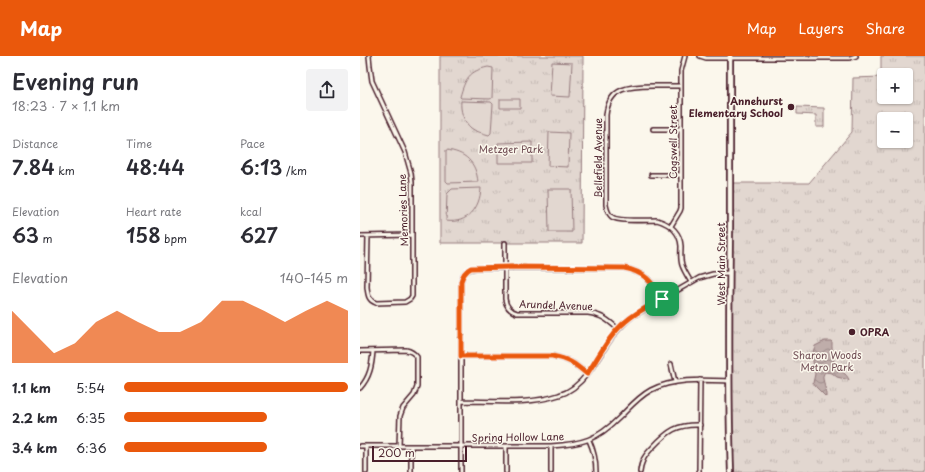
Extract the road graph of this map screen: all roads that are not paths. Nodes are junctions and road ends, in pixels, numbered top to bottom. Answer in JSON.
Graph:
{"nodes":[{"id":1,"x":369,"y":56,"type":"edge"},
{"id":2,"x":685,"y":56,"type":"edge"},
{"id":3,"x":700,"y":56,"type":"edge"},
{"id":4,"x":856,"y":56,"type":"edge"},
{"id":5,"x":730,"y":57,"type":"edge"},
{"id":6,"x":779,"y":57,"type":"edge"},
{"id":7,"x":681,"y":86,"type":"junction"},
{"id":8,"x":653,"y":129,"type":"dead end"},
{"id":9,"x":681,"y":129,"type":"junction"},
{"id":10,"x":651,"y":175,"type":"dead end"},
{"id":11,"x":681,"y":175,"type":"junction"},
{"id":12,"x":671,"y":226,"type":"junction"},
{"id":13,"x":412,"y":235,"type":"junction"},
{"id":14,"x":360,"y":236,"type":"edge"},
{"id":15,"x":368,"y":236,"type":"junction"},
{"id":16,"x":505,"y":243,"type":"dead end"},
{"id":17,"x":505,"y":268,"type":"junction"},
{"id":18,"x":729,"y":274,"type":"junction"},
{"id":19,"x":691,"y":282,"type":"junction"},
{"id":20,"x":662,"y":299,"type":"junction"},
{"id":21,"x":618,"y":329,"type":"junction"},
{"id":22,"x":360,"y":351,"type":"edge"},
{"id":23,"x":372,"y":351,"type":"junction"},
{"id":24,"x":461,"y":356,"type":"junction"},
{"id":25,"x":671,"y":364,"type":"dead end"},
{"id":26,"x":587,"y":374,"type":"junction"},
{"id":27,"x":700,"y":380,"type":"junction"},
{"id":28,"x":729,"y":381,"type":"junction"},
{"id":29,"x":675,"y":382,"type":"junction"},
{"id":30,"x":360,"y":388,"type":"edge"},
{"id":31,"x":461,"y":401,"type":"junction"},
{"id":32,"x":700,"y":425,"type":"junction"},
{"id":33,"x":590,"y":440,"type":"junction"},
{"id":34,"x":360,"y":446,"type":"edge"},
{"id":35,"x":366,"y":446,"type":"junction"},
{"id":36,"x":399,"y":446,"type":"junction"},
{"id":37,"x":411,"y":446,"type":"junction"},
{"id":38,"x":461,"y":446,"type":"junction"},
{"id":39,"x":506,"y":446,"type":"junction"},
{"id":40,"x":551,"y":446,"type":"junction"},
{"id":41,"x":366,"y":472,"type":"edge"},
{"id":42,"x":411,"y":472,"type":"edge"},
{"id":43,"x":461,"y":472,"type":"edge"},
{"id":44,"x":506,"y":472,"type":"edge"},
{"id":45,"x":551,"y":472,"type":"edge"},
{"id":46,"x":596,"y":472,"type":"edge"},
{"id":47,"x":640,"y":472,"type":"edge"},
{"id":48,"x":700,"y":472,"type":"edge"},
{"id":49,"x":732,"y":472,"type":"edge"}],
"edges":[{"from":1,"to":13,"type":"street","name":"Memories Lane"},
{"from":2,"to":7,"type":"street","name":"Cogswell Street"},
{"from":3,"to":5,"type":"street"},
{"from":4,"to":6,"type":"street"},
{"from":5,"to":6,"type":"street"},
{"from":5,"to":18,"type":"main road","name":"West Main Street"},
{"from":7,"to":9,"type":"street","name":"Cogswell Street"},
{"from":7,"to":12,"type":"street","name":"Bellefield Avenue"},
{"from":8,"to":9,"type":"street"},
{"from":9,"to":11,"type":"street","name":"Cogswell Street"},
{"from":10,"to":11,"type":"street"},
{"from":11,"to":12,"type":"street","name":"Cogswell Street"},
{"from":12,"to":19,"type":"street"},
{"from":13,"to":15,"type":"street"},
{"from":13,"to":15,"type":"street","name":"Memories Lane"},
{"from":14,"to":15,"type":"street"},
{"from":16,"to":17,"type":"street","name":"Arundel Avenue"},
{"from":17,"to":20,"type":"street"},
{"from":17,"to":21,"type":"street","name":"Arundel Avenue"},
{"from":17,"to":24,"type":"street"},
{"from":18,"to":19,"type":"street"},
{"from":18,"to":28,"type":"main road","name":"West Main Street"},
{"from":19,"to":20,"type":"street"},
{"from":20,"to":21,"type":"street"},
{"from":21,"to":26,"type":"street"},
{"from":22,"to":23,"type":"street"},
{"from":23,"to":30,"type":"street"},
{"from":23,"to":36,"type":"street"},
{"from":24,"to":26,"type":"street"},
{"from":24,"to":31,"type":"street"},
{"from":25,"to":29,"type":"street"},
{"from":26,"to":31,"type":"street"},
{"from":27,"to":28,"type":"street","name":"Spring Hollow Lane"},
{"from":27,"to":29,"type":"street","name":"Spring Hollow Lane"},
{"from":27,"to":32,"type":"street"},
{"from":28,"to":49,"type":"main road","name":"West Main Street"},
{"from":29,"to":33,"type":"street","name":"Spring Hollow Lane"},
{"from":31,"to":38,"type":"street"},
{"from":32,"to":47,"type":"street"},
{"from":32,"to":48,"type":"street"},
{"from":33,"to":40,"type":"street","name":"Spring Hollow Lane"},
{"from":33,"to":46,"type":"street"},
{"from":34,"to":35,"type":"street","name":"Spring Hollow Lane"},
{"from":35,"to":36,"type":"street","name":"Spring Hollow Lane"},
{"from":35,"to":41,"type":"street"},
{"from":36,"to":37,"type":"street","name":"Spring Hollow Lane"},
{"from":37,"to":38,"type":"street","name":"Spring Hollow Lane"},
{"from":37,"to":42,"type":"street"},
{"from":38,"to":39,"type":"street","name":"Spring Hollow Lane"},
{"from":38,"to":43,"type":"street"},
{"from":39,"to":40,"type":"street","name":"Spring Hollow Lane"},
{"from":39,"to":44,"type":"street"},
{"from":40,"to":45,"type":"street"}]}
